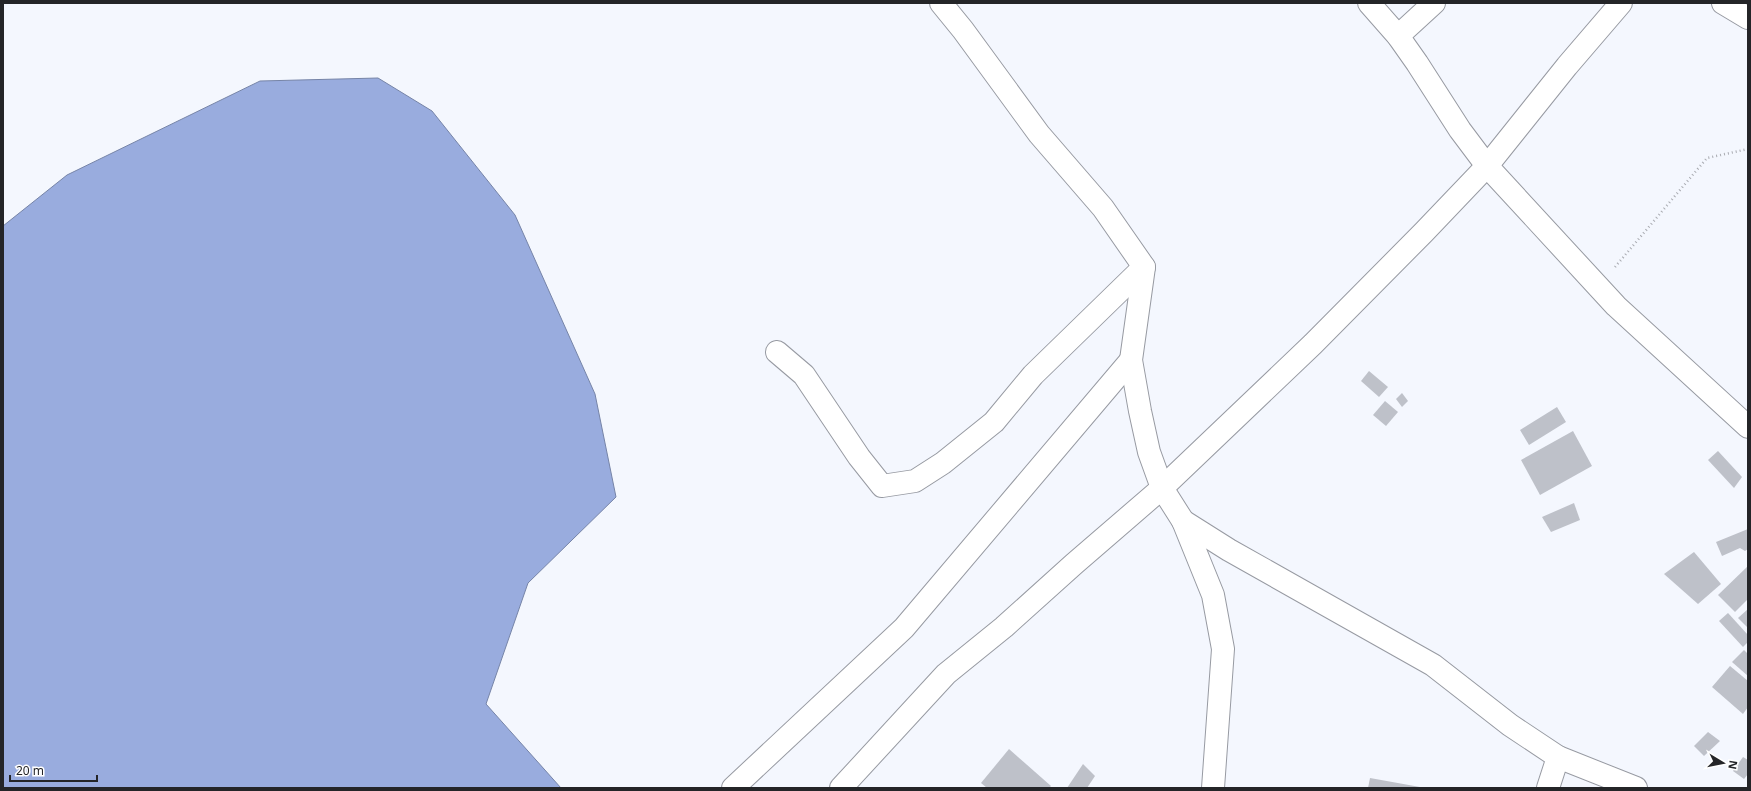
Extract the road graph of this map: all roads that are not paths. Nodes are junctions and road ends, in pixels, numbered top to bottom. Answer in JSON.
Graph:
{"nodes":[{"id":1,"x":941,"y":3,"type":"edge"},
{"id":2,"x":1369,"y":3,"type":"edge"},
{"id":3,"x":1434,"y":3,"type":"edge"},
{"id":4,"x":1621,"y":3,"type":"edge"},
{"id":5,"x":1723,"y":3,"type":"edge"},
{"id":6,"x":1748,"y":18,"type":"edge"},
{"id":7,"x":1398,"y":36,"type":"junction"},
{"id":8,"x":1487,"y":166,"type":"junction"},
{"id":9,"x":1144,"y":267,"type":"junction"},
{"id":10,"x":777,"y":352,"type":"dead end"},
{"id":11,"x":1131,"y":360,"type":"junction"},
{"id":12,"x":1748,"y":427,"type":"edge"},
{"id":13,"x":1162,"y":488,"type":"junction"},
{"id":14,"x":1183,"y":521,"type":"junction"},
{"id":15,"x":1558,"y":757,"type":"junction"},
{"id":16,"x":733,"y":788,"type":"edge"},
{"id":17,"x":841,"y":788,"type":"edge"},
{"id":18,"x":1214,"y":788,"type":"edge"},
{"id":19,"x":1548,"y":788,"type":"edge"},
{"id":20,"x":1636,"y":788,"type":"edge"}],
"edges":[{"from":1,"to":9,"type":"street"},
{"from":2,"to":7,"type":"street"},
{"from":3,"to":7,"type":"street"},
{"from":4,"to":8,"type":"street"},
{"from":5,"to":6,"type":"street"},
{"from":7,"to":8,"type":"street"},
{"from":8,"to":12,"type":"street"},
{"from":8,"to":13,"type":"street"},
{"from":9,"to":10,"type":"street"},
{"from":9,"to":11,"type":"street"},
{"from":11,"to":13,"type":"street"},
{"from":11,"to":16,"type":"street"},
{"from":13,"to":14,"type":"street"},
{"from":13,"to":17,"type":"street"},
{"from":14,"to":15,"type":"street"},
{"from":14,"to":18,"type":"street"},
{"from":15,"to":19,"type":"street"},
{"from":15,"to":20,"type":"street"}]}
